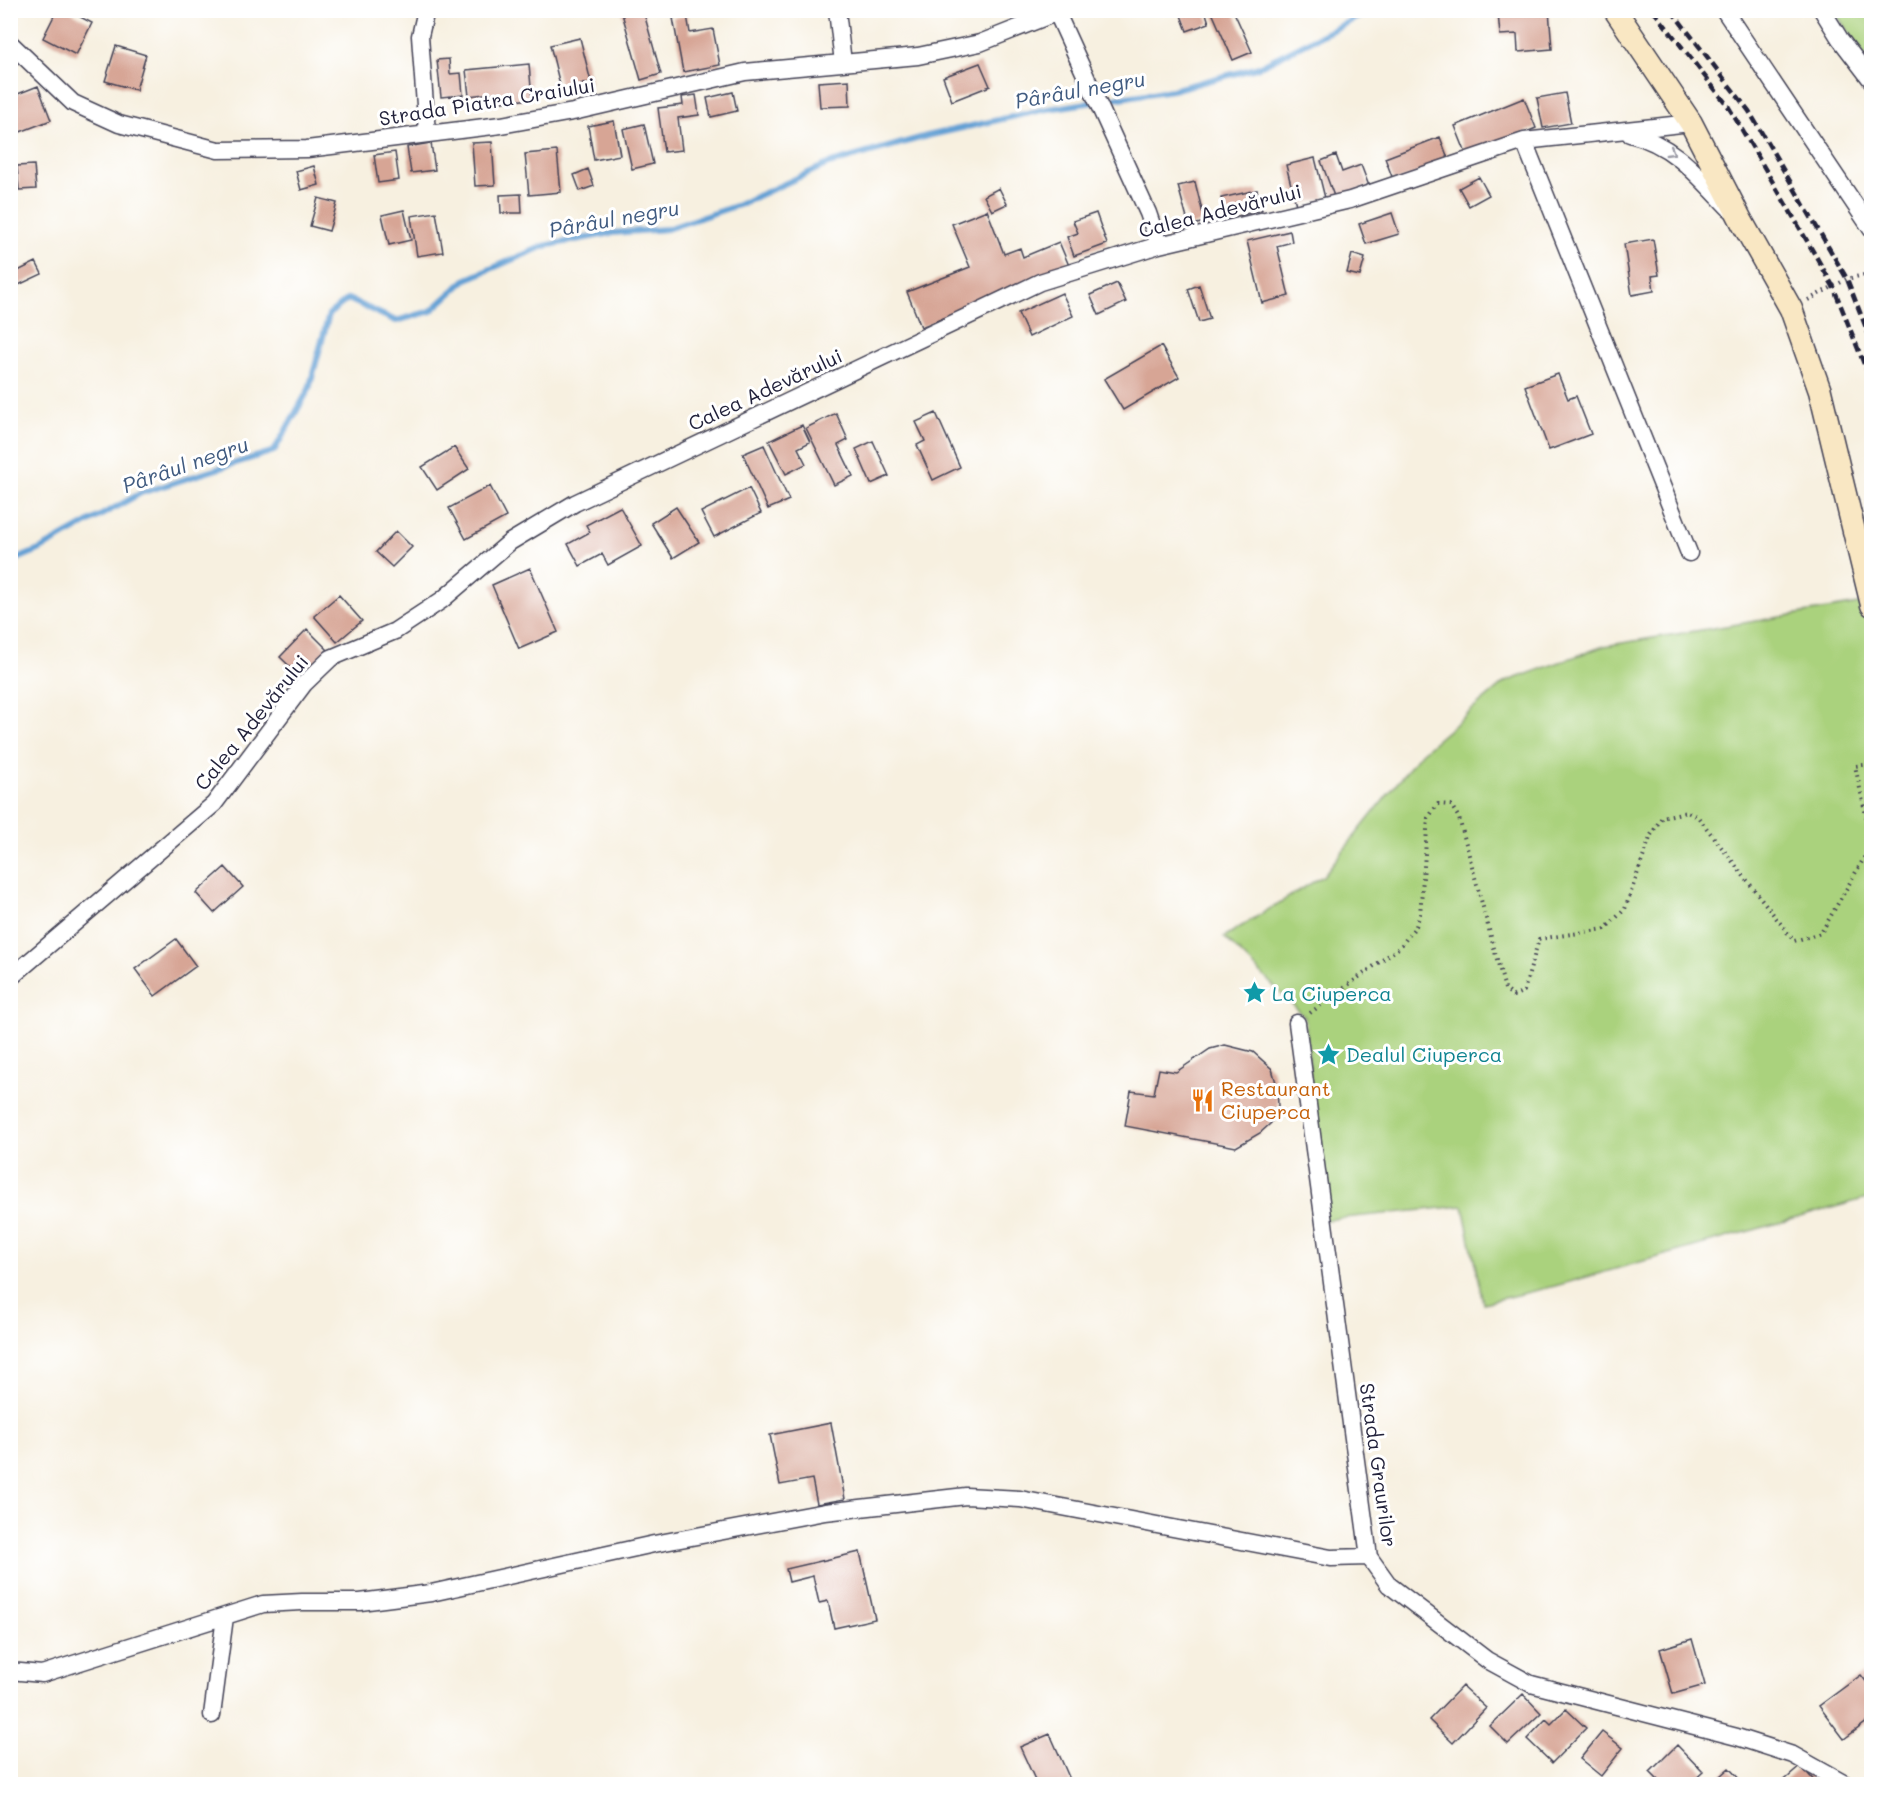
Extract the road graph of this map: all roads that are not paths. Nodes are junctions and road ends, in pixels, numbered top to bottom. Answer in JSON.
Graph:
{"nodes":[{"id":1,"x":426,"y":10,"type":"edge"},
{"id":2,"x":837,"y":10,"type":"edge"},
{"id":3,"x":1615,"y":10,"type":"edge"},
{"id":4,"x":1724,"y":10,"type":"edge"},
{"id":5,"x":1822,"y":10,"type":"edge"},
{"id":6,"x":1060,"y":12,"type":"edge"},
{"id":7,"x":10,"y":43,"type":"edge"},
{"id":8,"x":843,"y":63,"type":"junction"},
{"id":9,"x":1872,"y":81,"type":"edge"},
{"id":10,"x":1691,"y":123,"type":"junction"},
{"id":11,"x":1617,"y":131,"type":"junction"},
{"id":12,"x":427,"y":133,"type":"junction"},
{"id":13,"x":1524,"y":141,"type":"junction"},
{"id":14,"x":1742,"y":222,"type":"junction"},
{"id":15,"x":1872,"y":230,"type":"edge"},
{"id":16,"x":1159,"y":245,"type":"junction"},
{"id":17,"x":1689,"y":553,"type":"dead end"},
{"id":18,"x":1872,"y":605,"type":"edge"},
{"id":19,"x":10,"y":978,"type":"edge"},
{"id":20,"x":1297,"y":1023,"type":"road end"},
{"id":21,"x":1369,"y":1557,"type":"junction"},
{"id":22,"x":225,"y":1617,"type":"junction"},
{"id":23,"x":10,"y":1671,"type":"edge"},
{"id":24,"x":212,"y":1714,"type":"dead end"},
{"id":25,"x":1845,"y":1785,"type":"edge"}],
"edges":[{"from":1,"to":12,"type":"street"},
{"from":2,"to":8,"type":"street"},
{"from":3,"to":10,"type":"main road"},
{"from":4,"to":15,"type":"street"},
{"from":5,"to":9,"type":"street"},
{"from":6,"to":8,"type":"street","name":"Strada Piatra Craiului"},
{"from":6,"to":16,"type":"street"},
{"from":7,"to":12,"type":"street","name":"Strada Piatra Craiului"},
{"from":8,"to":12,"type":"street","name":"Strada Piatra Craiului"},
{"from":10,"to":11,"type":"street","name":"Calea Adevărului"},
{"from":10,"to":14,"type":"main road"},
{"from":11,"to":13,"type":"street","name":"Calea Adevărului"},
{"from":11,"to":14,"type":"street","one_way":true},
{"from":13,"to":16,"type":"street","name":"Calea Adevărului"},
{"from":13,"to":17,"type":"street"},
{"from":14,"to":18,"type":"main road"},
{"from":16,"to":19,"type":"street","name":"Calea Adevărului"},
{"from":20,"to":21,"type":"street","name":"Strada Graurilor"},
{"from":21,"to":22,"type":"street"},
{"from":21,"to":25,"type":"street","name":"Strada Graurilor"},
{"from":22,"to":23,"type":"street"},
{"from":22,"to":24,"type":"street"}]}
